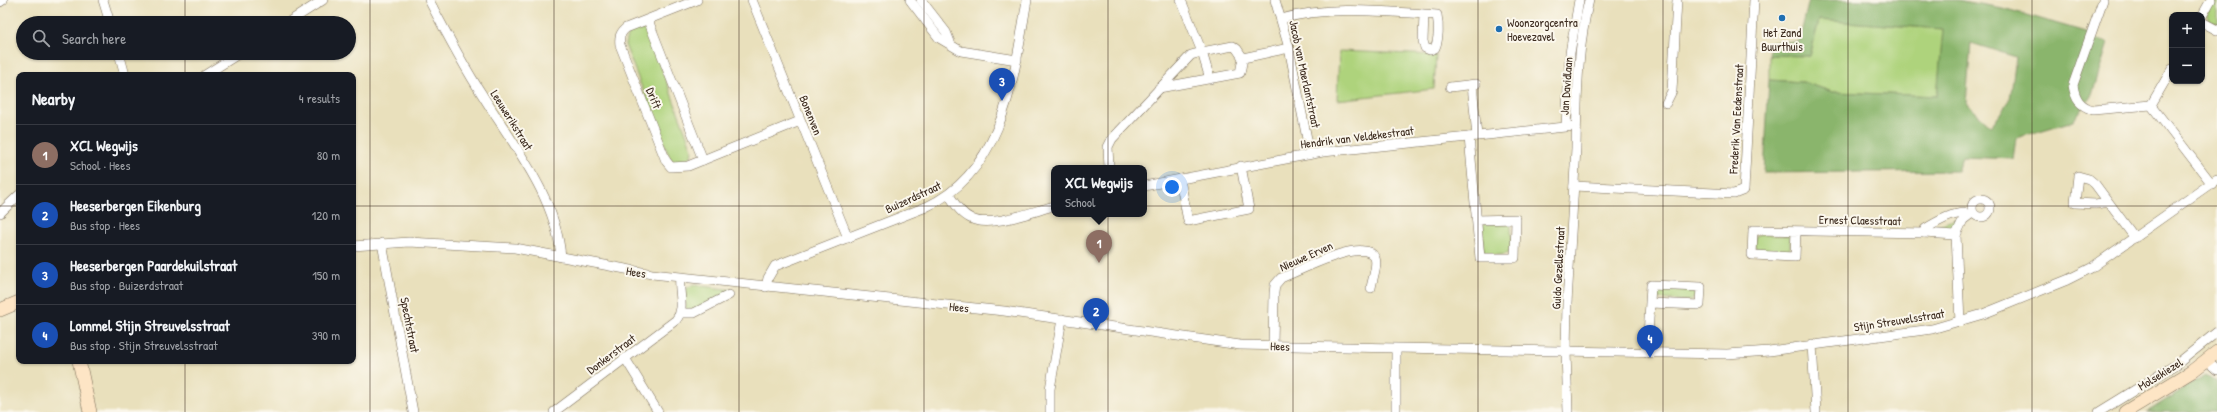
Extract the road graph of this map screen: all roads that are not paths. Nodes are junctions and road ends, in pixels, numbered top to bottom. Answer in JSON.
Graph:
{"nodes":[{"id":1,"x":3,"y":0,"type":"edge"},
{"id":2,"x":103,"y":0,"type":"edge"},
{"id":3,"x":323,"y":0,"type":"edge"},
{"id":4,"x":429,"y":0,"type":"edge"},
{"id":5,"x":697,"y":0,"type":"edge"},
{"id":6,"x":752,"y":0,"type":"edge"},
{"id":7,"x":910,"y":0,"type":"edge"},
{"id":8,"x":922,"y":0,"type":"edge"},
{"id":9,"x":1027,"y":0,"type":"edge"},
{"id":10,"x":1181,"y":0,"type":"edge"},
{"id":11,"x":1275,"y":0,"type":"edge"},
{"id":12,"x":1579,"y":0,"type":"edge"},
{"id":13,"x":1589,"y":0,"type":"edge"},
{"id":14,"x":1677,"y":0,"type":"edge"},
{"id":15,"x":1754,"y":0,"type":"edge"},
{"id":16,"x":2103,"y":0,"type":"edge"},
{"id":17,"x":2211,"y":0,"type":"edge"},
{"id":18,"x":0,"y":2,"type":"edge"},
{"id":19,"x":2204,"y":12,"type":"edge"},
{"id":20,"x":1424,"y":14,"type":"dead end"},
{"id":21,"x":108,"y":16,"type":"edge"},
{"id":22,"x":298,"y":16,"type":"edge"},
{"id":23,"x":1281,"y":19,"type":"junction"},
{"id":24,"x":648,"y":20,"type":"junction"},
{"id":25,"x":2205,"y":24,"type":"edge"},
{"id":26,"x":2217,"y":30,"type":"edge"},
{"id":27,"x":950,"y":42,"type":"junction"},
{"id":28,"x":1289,"y":48,"type":"junction"},
{"id":29,"x":1202,"y":52,"type":"junction"},
{"id":30,"x":1570,"y":53,"type":"junction"},
{"id":31,"x":1580,"y":54,"type":"junction"},
{"id":32,"x":1243,"y":58,"type":"junction"},
{"id":33,"x":120,"y":60,"type":"edge"},
{"id":34,"x":229,"y":60,"type":"edge"},
{"id":35,"x":1017,"y":60,"type":"junction"},
{"id":36,"x":124,"y":72,"type":"edge"},
{"id":37,"x":211,"y":72,"type":"edge"},
{"id":38,"x":2169,"y":74,"type":"edge"},
{"id":39,"x":1210,"y":79,"type":"junction"},
{"id":40,"x":1450,"y":87,"type":"dead end"},
{"id":41,"x":1159,"y":88,"type":"junction"},
{"id":42,"x":1666,"y":103,"type":"dead end"},
{"id":43,"x":2151,"y":105,"type":"junction"},
{"id":44,"x":800,"y":121,"type":"junction"},
{"id":45,"x":1566,"y":126,"type":"junction"},
{"id":46,"x":1575,"y":126,"type":"junction"},
{"id":47,"x":1473,"y":136,"type":"junction"},
{"id":48,"x":1310,"y":154,"type":"junction"},
{"id":49,"x":703,"y":160,"type":"junction"},
{"id":50,"x":1110,"y":165,"type":"edge"},
{"id":51,"x":1241,"y":166,"type":"junction"},
{"id":52,"x":1180,"y":179,"type":"junction"},
{"id":53,"x":2215,"y":181,"type":"edge"},
{"id":54,"x":1147,"y":185,"type":"edge"},
{"id":55,"x":1574,"y":186,"type":"junction"},
{"id":56,"x":949,"y":194,"type":"junction"},
{"id":57,"x":16,"y":198,"type":"edge"},
{"id":58,"x":2107,"y":202,"type":"dead end"},
{"id":59,"x":1051,"y":207,"type":"edge"},
{"id":60,"x":0,"y":213,"type":"edge"},
{"id":61,"x":1477,"y":220,"type":"junction"},
{"id":62,"x":1796,"y":231,"type":"junction"},
{"id":63,"x":1924,"y":233,"type":"junction"},
{"id":64,"x":1956,"y":235,"type":"junction"},
{"id":65,"x":848,"y":238,"type":"junction"},
{"id":66,"x":2135,"y":238,"type":"junction"},
{"id":67,"x":382,"y":243,"type":"junction"},
{"id":68,"x":356,"y":246,"type":"edge"},
{"id":69,"x":561,"y":257,"type":"junction"},
{"id":70,"x":680,"y":278,"type":"junction"},
{"id":71,"x":766,"y":286,"type":"junction"},
{"id":72,"x":1371,"y":288,"type":"dead end"},
{"id":73,"x":728,"y":295,"type":"dead end"},
{"id":74,"x":16,"y":303,"type":"edge"},
{"id":75,"x":1650,"y":303,"type":"junction"},
{"id":76,"x":0,"y":310,"type":"edge"},
{"id":77,"x":681,"y":313,"type":"junction"},
{"id":78,"x":1062,"y":319,"type":"junction"},
{"id":79,"x":1960,"y":322,"type":"junction"},
{"id":80,"x":2217,"y":332,"type":"edge"},
{"id":81,"x":1812,"y":344,"type":"junction"},
{"id":82,"x":1273,"y":346,"type":"junction"},
{"id":83,"x":1396,"y":349,"type":"junction"},
{"id":84,"x":1566,"y":352,"type":"junction"},
{"id":85,"x":2217,"y":352,"type":"edge"},
{"id":86,"x":1647,"y":353,"type":"junction"},
{"id":87,"x":625,"y":358,"type":"junction"},
{"id":88,"x":2207,"y":360,"type":"junction"},
{"id":89,"x":80,"y":364,"type":"edge"},
{"id":90,"x":2217,"y":370,"type":"edge"},
{"id":91,"x":88,"y":411,"type":"edge"},
{"id":92,"x":413,"y":412,"type":"edge"},
{"id":93,"x":554,"y":412,"type":"edge"},
{"id":94,"x":658,"y":412,"type":"edge"},
{"id":95,"x":1050,"y":412,"type":"edge"},
{"id":96,"x":1396,"y":412,"type":"edge"},
{"id":97,"x":1568,"y":412,"type":"edge"},
{"id":98,"x":1816,"y":412,"type":"edge"},
{"id":99,"x":2099,"y":412,"type":"edge"},
{"id":100,"x":2125,"y":412,"type":"edge"}],
"edges":[{"from":1,"to":18,"type":"street"},
{"from":2,"to":21,"type":"street"},
{"from":3,"to":22,"type":"street"},
{"from":4,"to":69,"type":"street","name":"Leeuwerikstraat"},
{"from":5,"to":24,"type":"street","name":"Drift"},
{"from":6,"to":44,"type":"street","name":"Bonenven"},
{"from":7,"to":27,"type":"street"},
{"from":8,"to":27,"type":"street"},
{"from":9,"to":35,"type":"street","name":"Buizerdstraat"},
{"from":10,"to":29,"type":"street"},
{"from":11,"to":23,"type":"street","name":"Jacob van Maerlantstraat"},
{"from":12,"to":30,"type":"street","name":"Jan Davidlaan"},
{"from":13,"to":31,"type":"street","name":"Jan Davidlaan"},
{"from":14,"to":42,"type":"street"},
{"from":15,"to":55,"type":"street","name":"Frederik Van Eedenstraat"},
{"from":16,"to":43,"type":"street"},
{"from":17,"to":19,"type":"street"},
{"from":20,"to":23,"type":"street"},
{"from":23,"to":28,"type":"street","name":"Jacob van Maerlantstraat"},
{"from":24,"to":49,"type":"street","name":"Drift"},
{"from":24,"to":49,"type":"street","name":"Drift"},
{"from":25,"to":26,"type":"street"},
{"from":27,"to":35,"type":"street"},
{"from":28,"to":32,"type":"street"},
{"from":28,"to":48,"type":"street","name":"Jacob van Maerlantstraat"},
{"from":29,"to":32,"type":"street"},
{"from":29,"to":39,"type":"street"},
{"from":29,"to":41,"type":"street"},
{"from":30,"to":31,"type":"street"},
{"from":30,"to":45,"type":"street","name":"Jan Davidlaan"},
{"from":31,"to":46,"type":"street","name":"Jan Davidlaan"},
{"from":32,"to":39,"type":"street"},
{"from":33,"to":36,"type":"street"},
{"from":34,"to":37,"type":"street"},
{"from":35,"to":56,"type":"street","name":"Buizerdstraat"},
{"from":38,"to":43,"type":"street"},
{"from":39,"to":41,"type":"street"},
{"from":40,"to":47,"type":"street"},
{"from":41,"to":50,"type":"street"},
{"from":43,"to":53,"type":"street"},
{"from":44,"to":49,"type":"street","name":"Drift"},
{"from":44,"to":65,"type":"street","name":"Bonenven"},
{"from":45,"to":46,"type":"street","name":"Hendrik van Veldekestraat"},
{"from":45,"to":47,"type":"street","name":"Hendrik van Veldekestraat"},
{"from":46,"to":55,"type":"street","name":"Guido Gezellestraat"},
{"from":47,"to":48,"type":"street","name":"Hendrik van Veldekestraat"},
{"from":47,"to":61,"type":"street"},
{"from":48,"to":51,"type":"street","name":"Hendrik van Veldekestraat"},
{"from":51,"to":52,"type":"street","name":"Hendrik van Veldekestraat"},
{"from":51,"to":52,"type":"street"},
{"from":52,"to":54,"type":"street","name":"Hendrik van Veldekestraat"},
{"from":53,"to":66,"type":"street","name":"Stijn Streuvelsstraat"},
{"from":55,"to":84,"type":"street","name":"Guido Gezellestraat"},
{"from":56,"to":59,"type":"street"},
{"from":56,"to":65,"type":"street","name":"Buizerdstraat"},
{"from":57,"to":60,"type":"street"},
{"from":58,"to":66,"type":"street"},
{"from":61,"to":61,"type":"street"},
{"from":62,"to":62,"type":"street","name":"Ernest Claesstraat"},
{"from":62,"to":63,"type":"street","name":"Ernest Claesstraat"},
{"from":63,"to":64,"type":"street","name":"Ernest Claesstraat"},
{"from":63,"to":64,"type":"street"},
{"from":64,"to":79,"type":"street"},
{"from":65,"to":71,"type":"street","name":"Buizerdstraat"},
{"from":66,"to":79,"type":"street","name":"Stijn Streuvelsstraat"},
{"from":67,"to":68,"type":"street","name":"Hees"},
{"from":67,"to":69,"type":"street","name":"Hees"},
{"from":67,"to":92,"type":"street","name":"Spechtstraat"},
{"from":69,"to":70,"type":"street","name":"Hees"},
{"from":70,"to":71,"type":"street","name":"Hees"},
{"from":70,"to":77,"type":"street"},
{"from":71,"to":78,"type":"street","name":"Hees"},
{"from":72,"to":82,"type":"street","name":"Nieuwe Erven"},
{"from":73,"to":77,"type":"street"},
{"from":74,"to":76,"type":"main road"},
{"from":75,"to":75,"type":"street"},
{"from":75,"to":86,"type":"street"},
{"from":77,"to":87,"type":"street","name":"Donkerstraat"},
{"from":78,"to":82,"type":"street","name":"Hees"},
{"from":78,"to":95,"type":"street"},
{"from":79,"to":81,"type":"street","name":"Stijn Streuvelsstraat"},
{"from":80,"to":99,"type":"street","name":"Molsekiezel"},
{"from":81,"to":86,"type":"street","name":"Stijn Streuvelsstraat"},
{"from":81,"to":98,"type":"street"},
{"from":82,"to":83,"type":"street","name":"Hees"},
{"from":83,"to":84,"type":"street","name":"Hees"},
{"from":83,"to":96,"type":"street"},
{"from":84,"to":86,"type":"street","name":"Stijn Streuvelsstraat"},
{"from":84,"to":97,"type":"street","name":"Guido Gezellestraat"},
{"from":85,"to":88,"type":"main road","name":"Molsekiezel"},
{"from":87,"to":93,"type":"street","name":"Donkerstraat"},
{"from":87,"to":94,"type":"street"},
{"from":88,"to":90,"type":"street"},
{"from":88,"to":100,"type":"main road","name":"Molsekiezel"},
{"from":89,"to":91,"type":"main road"}]}
